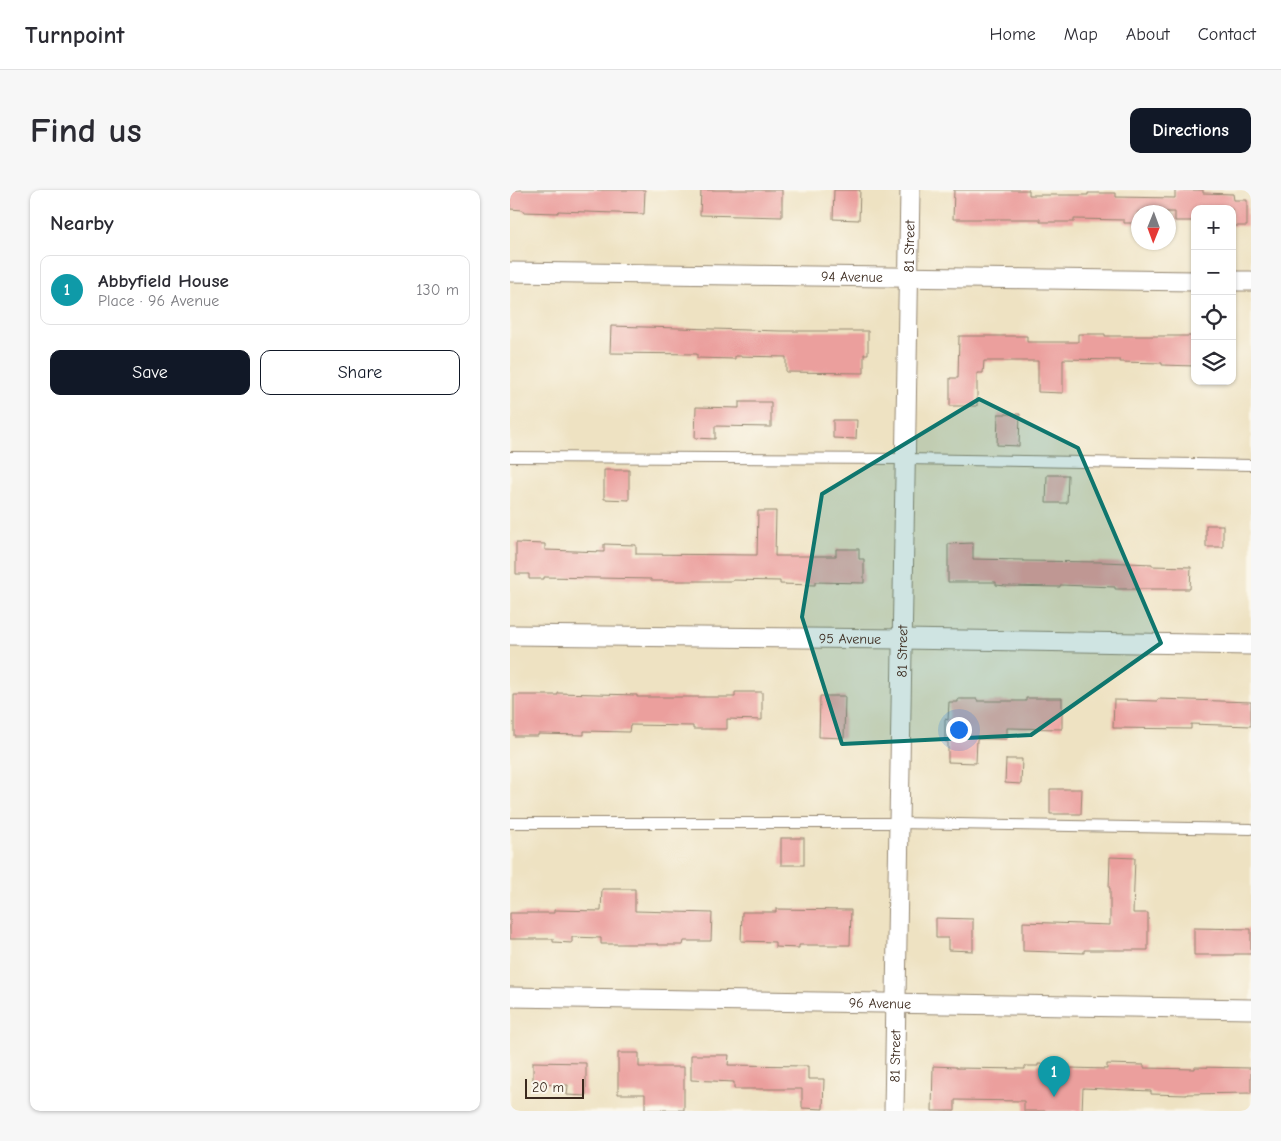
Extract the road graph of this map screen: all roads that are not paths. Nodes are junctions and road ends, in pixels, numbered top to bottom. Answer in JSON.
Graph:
{"nodes":[{"id":1,"x":910,"y":190,"type":"edge"},
{"id":2,"x":510,"y":272,"type":"edge"},
{"id":3,"x":909,"y":276,"type":"junction"},
{"id":4,"x":1191,"y":281,"type":"edge"},
{"id":5,"x":1236,"y":281,"type":"edge"},
{"id":6,"x":1251,"y":282,"type":"edge"},
{"id":7,"x":510,"y":457,"type":"edge"},
{"id":8,"x":905,"y":459,"type":"junction"},
{"id":9,"x":1251,"y":465,"type":"edge"},
{"id":10,"x":510,"y":635,"type":"edge"},
{"id":11,"x":902,"y":639,"type":"junction"},
{"id":12,"x":1251,"y":645,"type":"edge"},
{"id":13,"x":510,"y":822,"type":"edge"},
{"id":14,"x":899,"y":823,"type":"junction"},
{"id":15,"x":1251,"y":829,"type":"edge"},
{"id":16,"x":510,"y":997,"type":"edge"},
{"id":17,"x":896,"y":1003,"type":"junction"},
{"id":18,"x":1251,"y":1009,"type":"edge"},
{"id":19,"x":894,"y":1111,"type":"edge"}],
"edges":[{"from":1,"to":3,"type":"street","name":"81 Street"},
{"from":2,"to":3,"type":"street","name":"94 Avenue"},
{"from":3,"to":4,"type":"street","name":"94 Avenue"},
{"from":3,"to":8,"type":"street","name":"81 Street"},
{"from":5,"to":6,"type":"street"},
{"from":7,"to":8,"type":"lane"},
{"from":8,"to":9,"type":"lane"},
{"from":8,"to":11,"type":"street","name":"81 Street"},
{"from":10,"to":11,"type":"street","name":"95 Avenue"},
{"from":11,"to":12,"type":"street","name":"95 Avenue"},
{"from":11,"to":14,"type":"street","name":"81 Street"},
{"from":13,"to":14,"type":"lane"},
{"from":14,"to":15,"type":"lane"},
{"from":14,"to":17,"type":"street","name":"81 Street"},
{"from":16,"to":17,"type":"street","name":"96 Avenue"},
{"from":17,"to":18,"type":"street","name":"96 Avenue"},
{"from":17,"to":19,"type":"street","name":"81 Street"}]}
